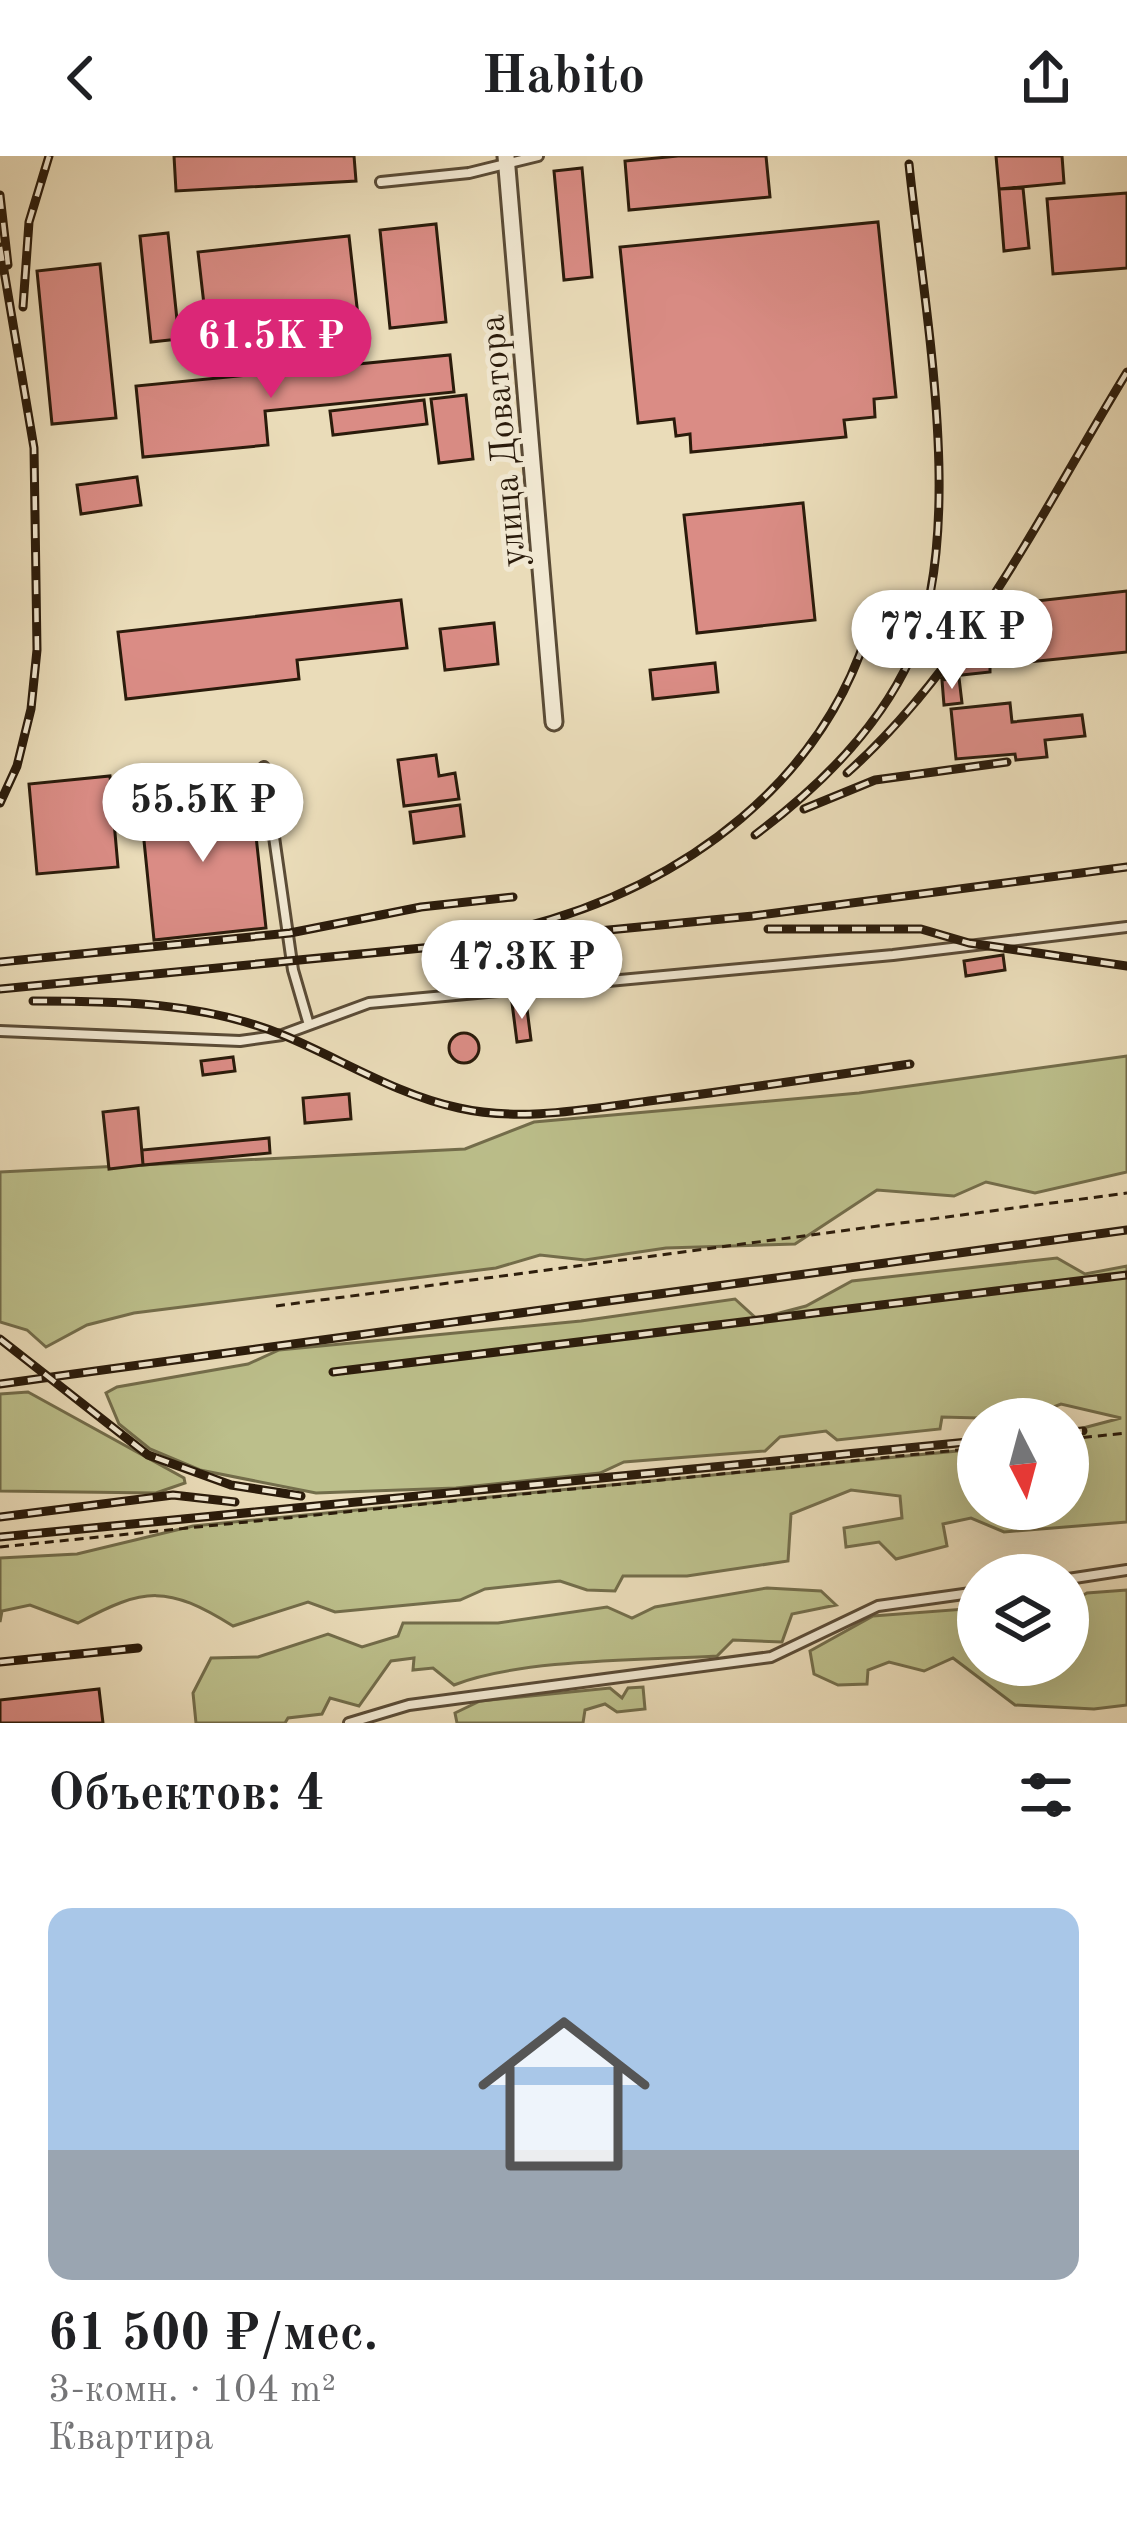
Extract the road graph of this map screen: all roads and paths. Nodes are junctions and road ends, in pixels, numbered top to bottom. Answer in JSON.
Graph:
{"nodes":[{"id":1,"x":538,"y":156,"type":"edge"},
{"id":2,"x":507,"y":158,"type":"edge"},
{"id":3,"x":381,"y":182,"type":"dead end"},
{"id":4,"x":554,"y":722,"type":"dead end"},
{"id":5,"x":264,"y":767,"type":"dead end"},
{"id":6,"x":1127,"y":927,"type":"edge"},
{"id":7,"x":309,"y":1025,"type":"junction"},
{"id":8,"x":0,"y":1031,"type":"edge"},
{"id":9,"x":1127,"y":1193,"type":"edge"},
{"id":10,"x":277,"y":1306,"type":"dead end"},
{"id":11,"x":1127,"y":1433,"type":"edge"},
{"id":12,"x":1089,"y":1437,"type":"edge"},
{"id":13,"x":957,"y":1450,"type":"edge"},
{"id":14,"x":0,"y":1547,"type":"edge"},
{"id":15,"x":1127,"y":1570,"type":"edge"},
{"id":16,"x":1089,"y":1576,"type":"edge"},
{"id":17,"x":957,"y":1595,"type":"edge"},
{"id":18,"x":349,"y":1723,"type":"edge"}],
"edges":[{"from":1,"to":2,"type":"lane"},
{"from":2,"to":3,"type":"lane"},
{"from":2,"to":4,"type":"street","name":"улица Доватора"},
{"from":5,"to":7,"type":"lane"},
{"from":6,"to":7,"type":"lane"},
{"from":7,"to":8,"type":"lane"},
{"from":9,"to":10,"type":"path"},
{"from":11,"to":12,"type":"path"},
{"from":13,"to":14,"type":"path"},
{"from":15,"to":16,"type":"lane"},
{"from":17,"to":18,"type":"lane"}]}
